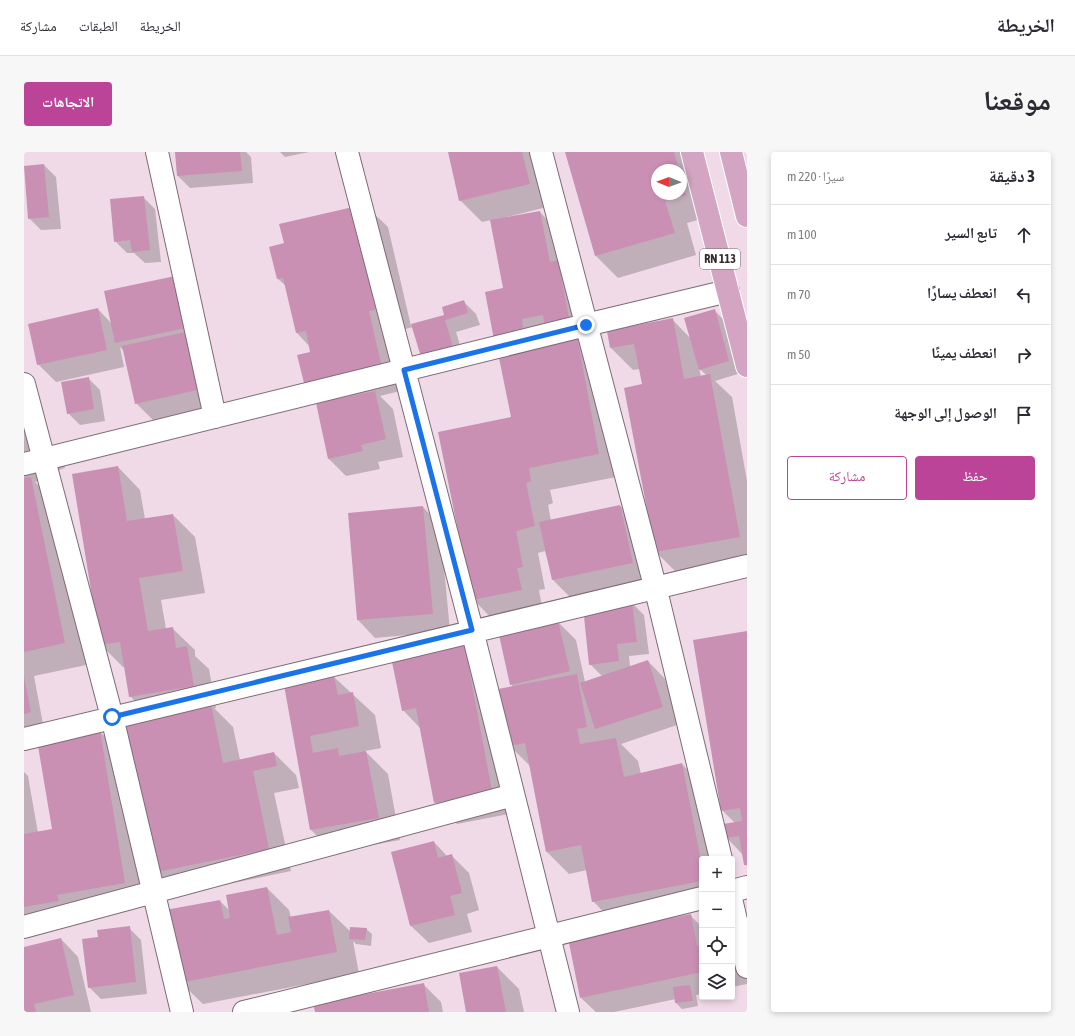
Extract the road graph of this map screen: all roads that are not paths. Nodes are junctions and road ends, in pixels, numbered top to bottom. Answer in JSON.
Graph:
{"nodes":[{"id":1,"x":157,"y":152,"type":"edge"},
{"id":2,"x":347,"y":152,"type":"edge"},
{"id":3,"x":540,"y":152,"type":"edge"},
{"id":4,"x":692,"y":152,"type":"edge"},
{"id":5,"x":731,"y":152,"type":"edge"},
{"id":6,"x":747,"y":216,"type":"edge"},
{"id":7,"x":728,"y":291,"type":"junction"},
{"id":8,"x":586,"y":325,"type":"junction"},
{"id":9,"x":747,"y":366,"type":"edge"},
{"id":10,"x":404,"y":370,"type":"junction"},
{"id":11,"x":24,"y":384,"type":"edge"},
{"id":12,"x":214,"y":417,"type":"junction"},
{"id":13,"x":34,"y":462,"type":"edge"},
{"id":14,"x":747,"y":566,"type":"edge"},
{"id":15,"x":655,"y":586,"type":"junction"},
{"id":16,"x":472,"y":630,"type":"junction"},
{"id":17,"x":112,"y":717,"type":"junction"},
{"id":18,"x":24,"y":738,"type":"edge"},
{"id":19,"x":513,"y":795,"type":"junction"},
{"id":20,"x":720,"y":856,"type":"edge"},
{"id":21,"x":747,"y":887,"type":"edge"},
{"id":22,"x":735,"y":890,"type":"edge"},
{"id":23,"x":154,"y":893,"type":"junction"},
{"id":24,"x":699,"y":899,"type":"edge"},
{"id":25,"x":735,"y":916,"type":"edge"},
{"id":26,"x":24,"y":927,"type":"edge"},
{"id":27,"x":548,"y":936,"type":"junction"},
{"id":28,"x":747,"y":967,"type":"edge"},
{"id":29,"x":182,"y":1012,"type":"edge"},
{"id":30,"x":244,"y":1012,"type":"edge"},
{"id":31,"x":568,"y":1012,"type":"edge"}],
"edges":[{"from":1,"to":12,"type":"street"},
{"from":2,"to":10,"type":"street"},
{"from":3,"to":8,"type":"street"},
{"from":4,"to":7,"type":"main road","number":"RN 113"},
{"from":5,"to":6,"type":"main road"},
{"from":7,"to":8,"type":"street"},
{"from":7,"to":9,"type":"main road","number":"RN 113"},
{"from":8,"to":10,"type":"street"},
{"from":8,"to":15,"type":"street"},
{"from":10,"to":12,"type":"street"},
{"from":10,"to":16,"type":"street"},
{"from":11,"to":13,"type":"street"},
{"from":12,"to":13,"type":"street"},
{"from":13,"to":17,"type":"street"},
{"from":14,"to":15,"type":"street"},
{"from":15,"to":16,"type":"street"},
{"from":15,"to":20,"type":"street"},
{"from":16,"to":17,"type":"street"},
{"from":16,"to":19,"type":"street"},
{"from":17,"to":18,"type":"street"},
{"from":17,"to":23,"type":"street"},
{"from":19,"to":23,"type":"street"},
{"from":19,"to":27,"type":"street"},
{"from":21,"to":22,"type":"street"},
{"from":23,"to":26,"type":"street"},
{"from":23,"to":29,"type":"street"},
{"from":24,"to":27,"type":"street"},
{"from":25,"to":28,"type":"street"},
{"from":27,"to":30,"type":"street"},
{"from":27,"to":31,"type":"street"}]}
